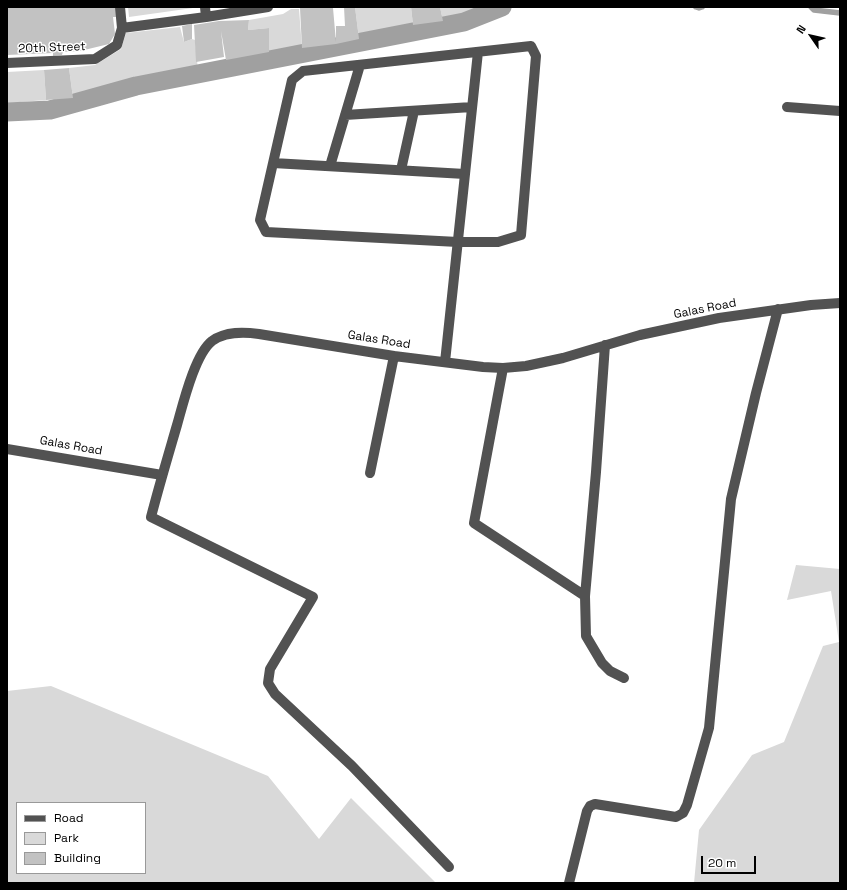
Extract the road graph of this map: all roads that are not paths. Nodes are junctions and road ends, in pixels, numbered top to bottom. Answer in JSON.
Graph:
{"nodes":[{"id":1,"x":120,"y":7,"type":"edge"},
{"id":2,"x":268,"y":7,"type":"edge"},
{"id":3,"x":205,"y":12,"type":"edge"},
{"id":4,"x":122,"y":28,"type":"junction"},
{"id":5,"x":478,"y":52,"type":"junction"},
{"id":6,"x":7,"y":63,"type":"edge"},
{"id":7,"x":360,"y":65,"type":"junction"},
{"id":8,"x":472,"y":107,"type":"junction"},
{"id":9,"x":787,"y":107,"type":"dead end"},
{"id":10,"x":414,"y":111,"type":"junction"},
{"id":11,"x":840,"y":111,"type":"edge"},
{"id":12,"x":345,"y":115,"type":"junction"},
{"id":13,"x":273,"y":164,"type":"junction"},
{"id":14,"x":330,"y":166,"type":"junction"},
{"id":15,"x":401,"y":170,"type":"junction"},
{"id":16,"x":465,"y":174,"type":"junction"},
{"id":17,"x":458,"y":242,"type":"junction"},
{"id":18,"x":840,"y":303,"type":"edge"},
{"id":19,"x":778,"y":309,"type":"junction"},
{"id":20,"x":605,"y":345,"type":"junction"},
{"id":21,"x":394,"y":356,"type":"junction"},
{"id":22,"x":445,"y":362,"type":"junction"},
{"id":23,"x":503,"y":368,"type":"junction"},
{"id":24,"x":7,"y":448,"type":"edge"},
{"id":25,"x":370,"y":473,"type":"dead end"},
{"id":26,"x":162,"y":475,"type":"junction"},
{"id":27,"x":585,"y":596,"type":"junction"},
{"id":28,"x":624,"y":678,"type":"dead end"},
{"id":29,"x":449,"y":867,"type":"dead end"},
{"id":30,"x":569,"y":883,"type":"edge"}],
"edges":[{"from":1,"to":4,"type":"street"},
{"from":2,"to":3,"type":"street"},
{"from":3,"to":4,"type":"street"},
{"from":4,"to":6,"type":"street","name":"20th Street"},
{"from":5,"to":7,"type":"street"},
{"from":5,"to":8,"type":"street"},
{"from":5,"to":17,"type":"street"},
{"from":7,"to":12,"type":"street"},
{"from":7,"to":13,"type":"street"},
{"from":8,"to":10,"type":"street"},
{"from":8,"to":16,"type":"street"},
{"from":9,"to":11,"type":"street"},
{"from":10,"to":12,"type":"street"},
{"from":10,"to":15,"type":"street"},
{"from":12,"to":14,"type":"street"},
{"from":13,"to":14,"type":"street"},
{"from":13,"to":17,"type":"street"},
{"from":14,"to":15,"type":"street"},
{"from":15,"to":16,"type":"street"},
{"from":16,"to":17,"type":"street"},
{"from":17,"to":22,"type":"street"},
{"from":18,"to":19,"type":"street","name":"Galas Road"},
{"from":19,"to":20,"type":"street","name":"Galas Road"},
{"from":19,"to":30,"type":"street"},
{"from":20,"to":23,"type":"street","name":"Galas Road"},
{"from":20,"to":27,"type":"street"},
{"from":21,"to":22,"type":"street","name":"Galas Road"},
{"from":21,"to":25,"type":"street"},
{"from":21,"to":26,"type":"street","name":"Galas Road"},
{"from":22,"to":23,"type":"street","name":"Galas Road"},
{"from":23,"to":27,"type":"street"},
{"from":24,"to":26,"type":"street","name":"Galas Road"},
{"from":26,"to":29,"type":"street"},
{"from":27,"to":28,"type":"street"}]}
